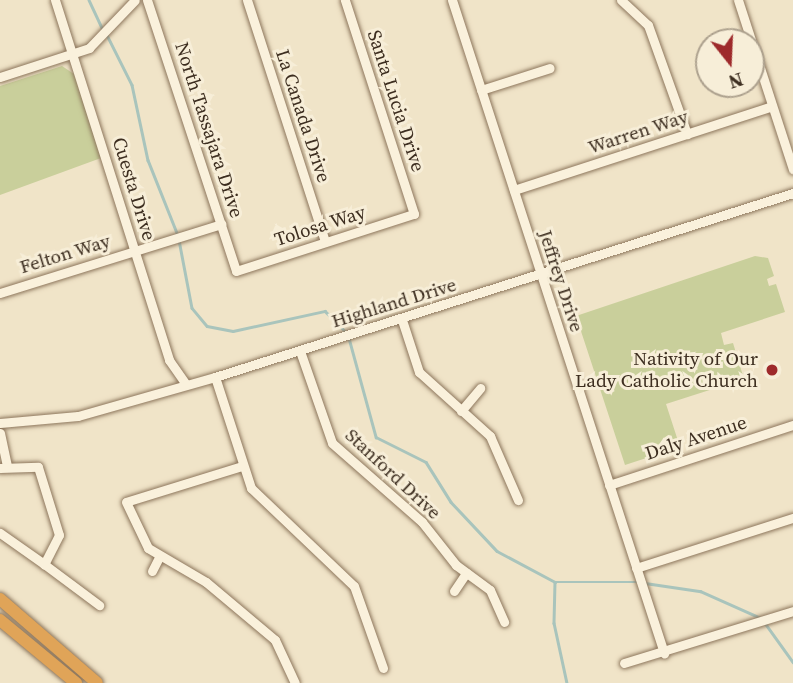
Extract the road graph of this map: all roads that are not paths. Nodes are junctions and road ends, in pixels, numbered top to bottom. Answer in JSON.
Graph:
{"nodes":[{"id":1,"x":55,"y":0,"type":"edge"},
{"id":2,"x":135,"y":0,"type":"edge"},
{"id":3,"x":147,"y":0,"type":"edge"},
{"id":4,"x":247,"y":0,"type":"edge"},
{"id":5,"x":345,"y":0,"type":"edge"},
{"id":6,"x":452,"y":0,"type":"edge"},
{"id":7,"x":621,"y":0,"type":"edge"},
{"id":8,"x":738,"y":0,"type":"edge"},
{"id":9,"x":73,"y":55,"type":"junction"},
{"id":10,"x":550,"y":68,"type":"dead end"},
{"id":11,"x":0,"y":77,"type":"edge"},
{"id":12,"x":481,"y":90,"type":"junction"},
{"id":13,"x":772,"y":107,"type":"junction"},
{"id":14,"x":687,"y":134,"type":"junction"},
{"id":15,"x":793,"y":169,"type":"edge"},
{"id":16,"x":514,"y":190,"type":"junction"},
{"id":17,"x":793,"y":193,"type":"edge"},
{"id":18,"x":414,"y":214,"type":"joint"},
{"id":19,"x":221,"y":224,"type":"junction"},
{"id":20,"x":325,"y":242,"type":"junction"},
{"id":21,"x":135,"y":251,"type":"junction"},
{"id":22,"x":236,"y":271,"type":"joint"},
{"id":23,"x":541,"y":275,"type":"junction"},
{"id":24,"x":0,"y":293,"type":"edge"},
{"id":25,"x":402,"y":320,"type":"junction"},
{"id":26,"x":300,"y":351,"type":"junction"},
{"id":27,"x":215,"y":377,"type":"junction"},
{"id":28,"x":186,"y":384,"type":"junction"},
{"id":29,"x":480,"y":388,"type":"dead end"},
{"id":30,"x":461,"y":411,"type":"junction"},
{"id":31,"x":0,"y":423,"type":"edge"},
{"id":32,"x":793,"y":425,"type":"edge"},
{"id":33,"x":0,"y":433,"type":"edge"},
{"id":34,"x":4,"y":467,"type":"edge"},
{"id":35,"x":242,"y":467,"type":"junction"},
{"id":36,"x":609,"y":485,"type":"junction"},
{"id":37,"x":518,"y":500,"type":"dead end"},
{"id":38,"x":793,"y":517,"type":"edge"},
{"id":39,"x":0,"y":533,"type":"edge"},
{"id":40,"x":159,"y":557,"type":"junction"},
{"id":41,"x":44,"y":564,"type":"junction"},
{"id":42,"x":636,"y":568,"type":"junction"},
{"id":43,"x":152,"y":571,"type":"dead end"},
{"id":44,"x":466,"y":573,"type":"junction"},
{"id":45,"x":454,"y":592,"type":"dead end"},
{"id":46,"x":0,"y":599,"type":"edge"},
{"id":47,"x":99,"y":605,"type":"dead end"},
{"id":48,"x":793,"y":611,"type":"edge"},
{"id":49,"x":0,"y":620,"type":"edge"},
{"id":50,"x":504,"y":622,"type":"dead end"},
{"id":51,"x":664,"y":653,"type":"junction"},
{"id":52,"x":624,"y":663,"type":"dead end"},
{"id":53,"x":383,"y":668,"type":"dead end"},
{"id":54,"x":76,"y":683,"type":"edge"},
{"id":55,"x":97,"y":683,"type":"edge"},
{"id":56,"x":295,"y":683,"type":"edge"}],
"edges":[{"from":1,"to":9,"type":"street","name":"Cuesta Drive"},
{"from":2,"to":9,"type":"street"},
{"from":3,"to":19,"type":"street","name":"North Tassajara Drive"},
{"from":4,"to":20,"type":"street","name":"La Canada Drive"},
{"from":5,"to":18,"type":"street","name":"Santa Lucia Drive"},
{"from":6,"to":12,"type":"street","name":"Jeffrey Drive"},
{"from":7,"to":14,"type":"street"},
{"from":8,"to":13,"type":"street"},
{"from":9,"to":11,"type":"street"},
{"from":9,"to":21,"type":"street","name":"Cuesta Drive"},
{"from":10,"to":12,"type":"street"},
{"from":12,"to":16,"type":"street","name":"Jeffrey Drive"},
{"from":13,"to":14,"type":"street","name":"Warren Way"},
{"from":13,"to":15,"type":"street"},
{"from":14,"to":16,"type":"street","name":"Warren Way"},
{"from":16,"to":23,"type":"street","name":"Jeffrey Drive"},
{"from":17,"to":23,"type":"street","name":"Highland Drive"},
{"from":18,"to":20,"type":"street","name":"Tolosa Way"},
{"from":19,"to":21,"type":"street","name":"Felton Way"},
{"from":19,"to":22,"type":"street","name":"North Tassajara Drive"},
{"from":20,"to":22,"type":"street","name":"Tolosa Way"},
{"from":21,"to":24,"type":"street","name":"Felton Way"},
{"from":21,"to":28,"type":"street","name":"Cuesta Drive"},
{"from":23,"to":25,"type":"street","name":"Highland Drive"},
{"from":23,"to":36,"type":"street","name":"Jeffrey Drive"},
{"from":25,"to":26,"type":"street","name":"Highland Drive"},
{"from":25,"to":30,"type":"street"},
{"from":26,"to":27,"type":"street","name":"Highland Drive"},
{"from":26,"to":44,"type":"street","name":"Stanford Drive"},
{"from":27,"to":28,"type":"street","name":"Highland Drive"},
{"from":27,"to":35,"type":"street"},
{"from":28,"to":31,"type":"street","name":"Highland Drive"},
{"from":29,"to":30,"type":"street"},
{"from":30,"to":37,"type":"street"},
{"from":32,"to":36,"type":"street","name":"Daly Avenue"},
{"from":33,"to":34,"type":"street"},
{"from":34,"to":41,"type":"street"},
{"from":35,"to":40,"type":"street"},
{"from":35,"to":53,"type":"street"},
{"from":36,"to":42,"type":"street","name":"Jeffrey Drive"},
{"from":38,"to":42,"type":"street"},
{"from":39,"to":41,"type":"street"},
{"from":40,"to":43,"type":"street"},
{"from":40,"to":56,"type":"street"},
{"from":41,"to":47,"type":"street"},
{"from":42,"to":51,"type":"street","name":"Jeffrey Drive"},
{"from":44,"to":45,"type":"street"},
{"from":44,"to":50,"type":"street","name":"Stanford Drive"},
{"from":46,"to":55,"type":"highway"},
{"from":48,"to":51,"type":"street"},
{"from":49,"to":54,"type":"highway"},
{"from":51,"to":52,"type":"street"}]}
